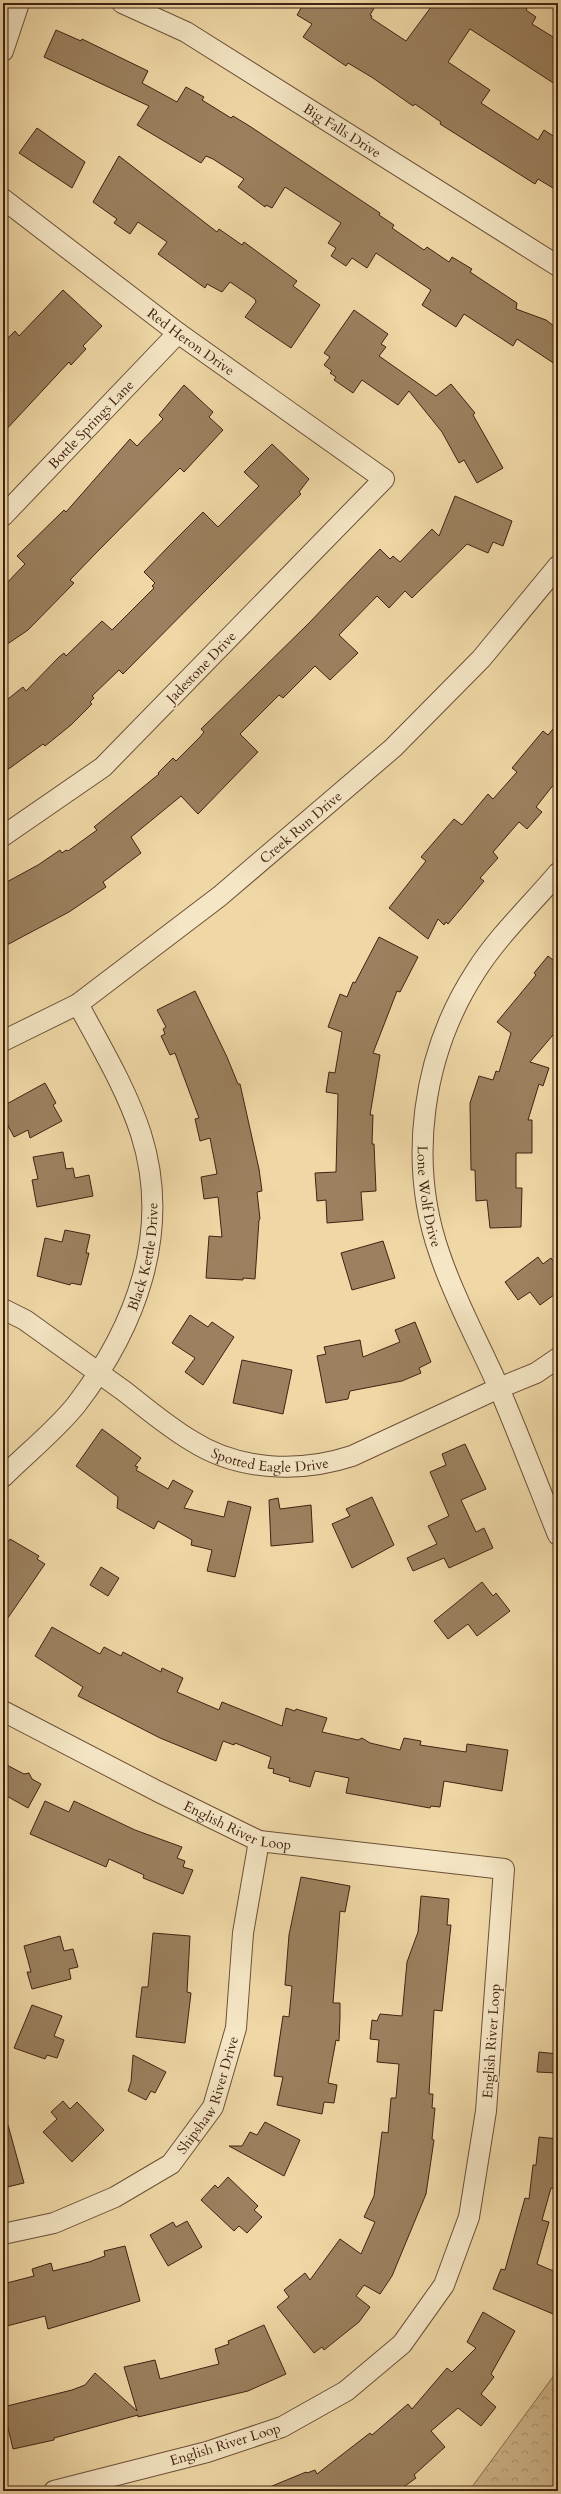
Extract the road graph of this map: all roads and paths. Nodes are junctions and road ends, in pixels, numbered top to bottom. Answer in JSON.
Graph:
{"nodes":[{"id":1,"x":19,"y":3,"type":"edge"},
{"id":2,"x":122,"y":3,"type":"edge"},
{"id":3,"x":3,"y":51,"type":"edge"},
{"id":4,"x":3,"y":199,"type":"edge"},
{"id":5,"x":557,"y":264,"type":"edge"},
{"id":6,"x":178,"y":333,"type":"junction"},
{"id":7,"x":384,"y":479,"type":"joint"},
{"id":8,"x":3,"y":516,"type":"edge"},
{"id":9,"x":558,"y":566,"type":"edge"},
{"id":10,"x":3,"y":836,"type":"edge"},
{"id":11,"x":558,"y":873,"type":"edge"},
{"id":12,"x":78,"y":1004,"type":"junction"},
{"id":13,"x":3,"y":1041,"type":"edge"},
{"id":14,"x":3,"y":1309,"type":"edge"},
{"id":15,"x":558,"y":1358,"type":"edge"},
{"id":16,"x":99,"y":1373,"type":"junction"},
{"id":17,"x":499,"y":1388,"type":"junction"},
{"id":18,"x":3,"y":1477,"type":"edge"},
{"id":19,"x":558,"y":1535,"type":"edge"},
{"id":20,"x":3,"y":1711,"type":"edge"},
{"id":21,"x":259,"y":1840,"type":"junction"},
{"id":22,"x":3,"y":2234,"type":"edge"},
{"id":23,"x":54,"y":2491,"type":"edge"}],
"edges":[{"from":1,"to":3,"type":"street"},
{"from":2,"to":5,"type":"street","name":"Big Falls Drive"},
{"from":4,"to":6,"type":"street","name":"Red Heron Drive"},
{"from":6,"to":7,"type":"street","name":"Red Heron Drive"},
{"from":6,"to":8,"type":"street","name":"Bottle Springs Lane"},
{"from":7,"to":10,"type":"street","name":"Jadestone Drive"},
{"from":9,"to":12,"type":"street","name":"Creek Run Drive"},
{"from":11,"to":17,"type":"street","name":"Lone Wolf Drive"},
{"from":12,"to":13,"type":"street","name":"Creek Run Drive"},
{"from":12,"to":16,"type":"street","name":"Black Kettle Drive"},
{"from":14,"to":16,"type":"street","name":"Spotted Eagle Drive"},
{"from":15,"to":17,"type":"street","name":"Spotted Eagle Drive"},
{"from":16,"to":17,"type":"street","name":"Spotted Eagle Drive"},
{"from":16,"to":18,"type":"street","name":"Black Kettle Drive"},
{"from":17,"to":19,"type":"street","name":"Lone Wolf Drive"},
{"from":20,"to":21,"type":"street","name":"English River Loop"},
{"from":21,"to":22,"type":"street","name":"Shipshaw River Drive"},
{"from":21,"to":23,"type":"street","name":"English River Loop"}]}
